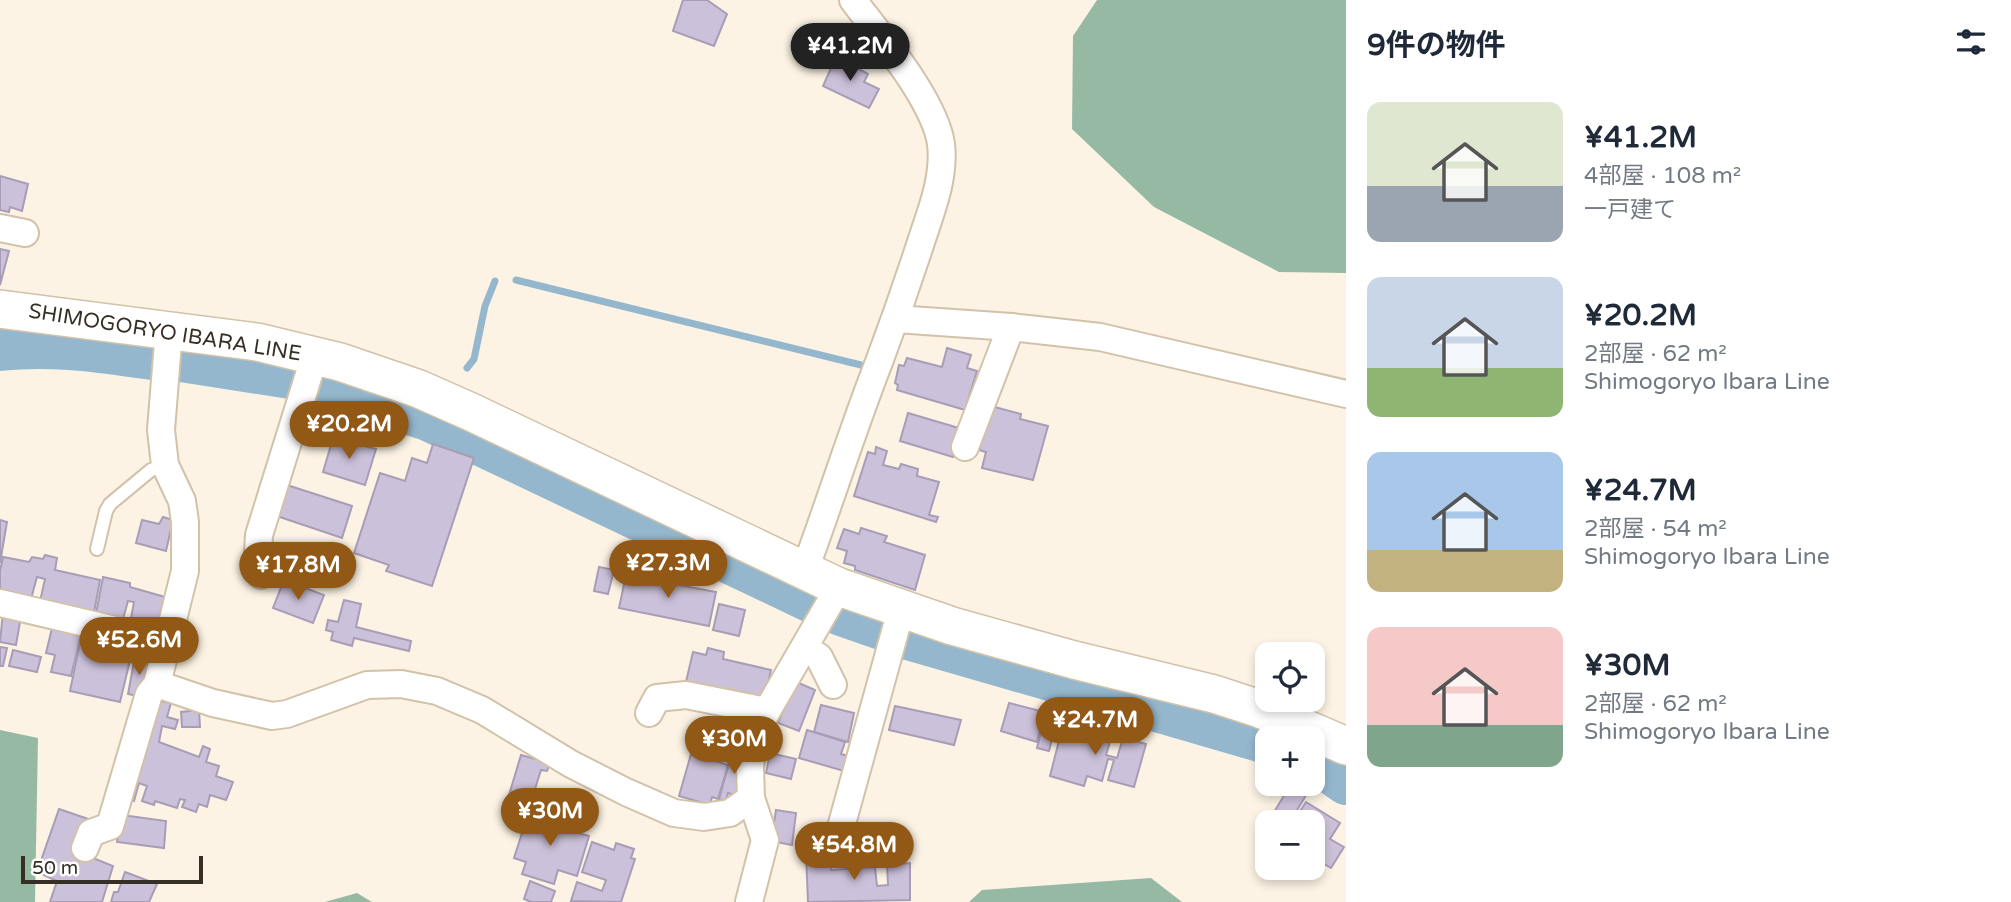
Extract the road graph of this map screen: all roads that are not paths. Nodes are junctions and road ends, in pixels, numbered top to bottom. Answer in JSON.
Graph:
{"nodes":[{"id":1,"x":853,"y":0,"type":"edge"},
{"id":2,"x":0,"y":309,"type":"edge"},
{"id":3,"x":896,"y":319,"type":"junction"},
{"id":4,"x":1011,"y":327,"type":"junction"},
{"id":5,"x":169,"y":330,"type":"junction"},
{"id":6,"x":310,"y":372,"type":"junction"},
{"id":7,"x":1346,"y":394,"type":"edge"},
{"id":8,"x":965,"y":447,"type":"dead end"},
{"id":9,"x":165,"y":465,"type":"junction"},
{"id":10,"x":97,"y":549,"type":"dead end"},
{"id":11,"x":804,"y":572,"type":"junction"},
{"id":12,"x":261,"y":575,"type":"dead end"},
{"id":13,"x":839,"y":587,"type":"junction"},
{"id":14,"x":0,"y":603,"type":"edge"},
{"id":15,"x":901,"y":610,"type":"junction"},
{"id":16,"x":166,"y":642,"type":"junction"},
{"id":17,"x":806,"y":648,"type":"junction"},
{"id":18,"x":157,"y":684,"type":"junction"},
{"id":19,"x":832,"y":685,"type":"dead end"},
{"id":20,"x":767,"y":711,"type":"junction"},
{"id":21,"x":649,"y":713,"type":"dead end"},
{"id":22,"x":1346,"y":746,"type":"edge"},
{"id":23,"x":751,"y":798,"type":"junction"},
{"id":24,"x":85,"y":848,"type":"dead end"},
{"id":25,"x":835,"y":849,"type":"dead end"},
{"id":26,"x":749,"y":902,"type":"edge"}],
"edges":[{"from":1,"to":3,"type":"street"},
{"from":2,"to":5,"type":"main road","name":"SHIMOGORYO IBARA LINE"},
{"from":3,"to":4,"type":"street"},
{"from":3,"to":11,"type":"street"},
{"from":4,"to":7,"type":"street"},
{"from":4,"to":8,"type":"street"},
{"from":5,"to":6,"type":"main road","name":"SHIMOGORYO IBARA LINE"},
{"from":5,"to":9,"type":"street"},
{"from":6,"to":11,"type":"main road","name":"SHIMOGORYO IBARA LINE"},
{"from":6,"to":12,"type":"street"},
{"from":9,"to":10,"type":"lane"},
{"from":9,"to":16,"type":"street"},
{"from":11,"to":13,"type":"main road","name":"SHIMOGORYO IBARA LINE"},
{"from":13,"to":15,"type":"main road","name":"SHIMOGORYO IBARA LINE"},
{"from":13,"to":17,"type":"street"},
{"from":14,"to":16,"type":"street"},
{"from":15,"to":22,"type":"main road","name":"SHIMOGORYO IBARA LINE"},
{"from":15,"to":25,"type":"street"},
{"from":16,"to":18,"type":"street"},
{"from":17,"to":19,"type":"street"},
{"from":17,"to":20,"type":"street"},
{"from":18,"to":23,"type":"street"},
{"from":18,"to":24,"type":"street"},
{"from":20,"to":21,"type":"street"},
{"from":20,"to":23,"type":"street"},
{"from":23,"to":26,"type":"street"}]}
